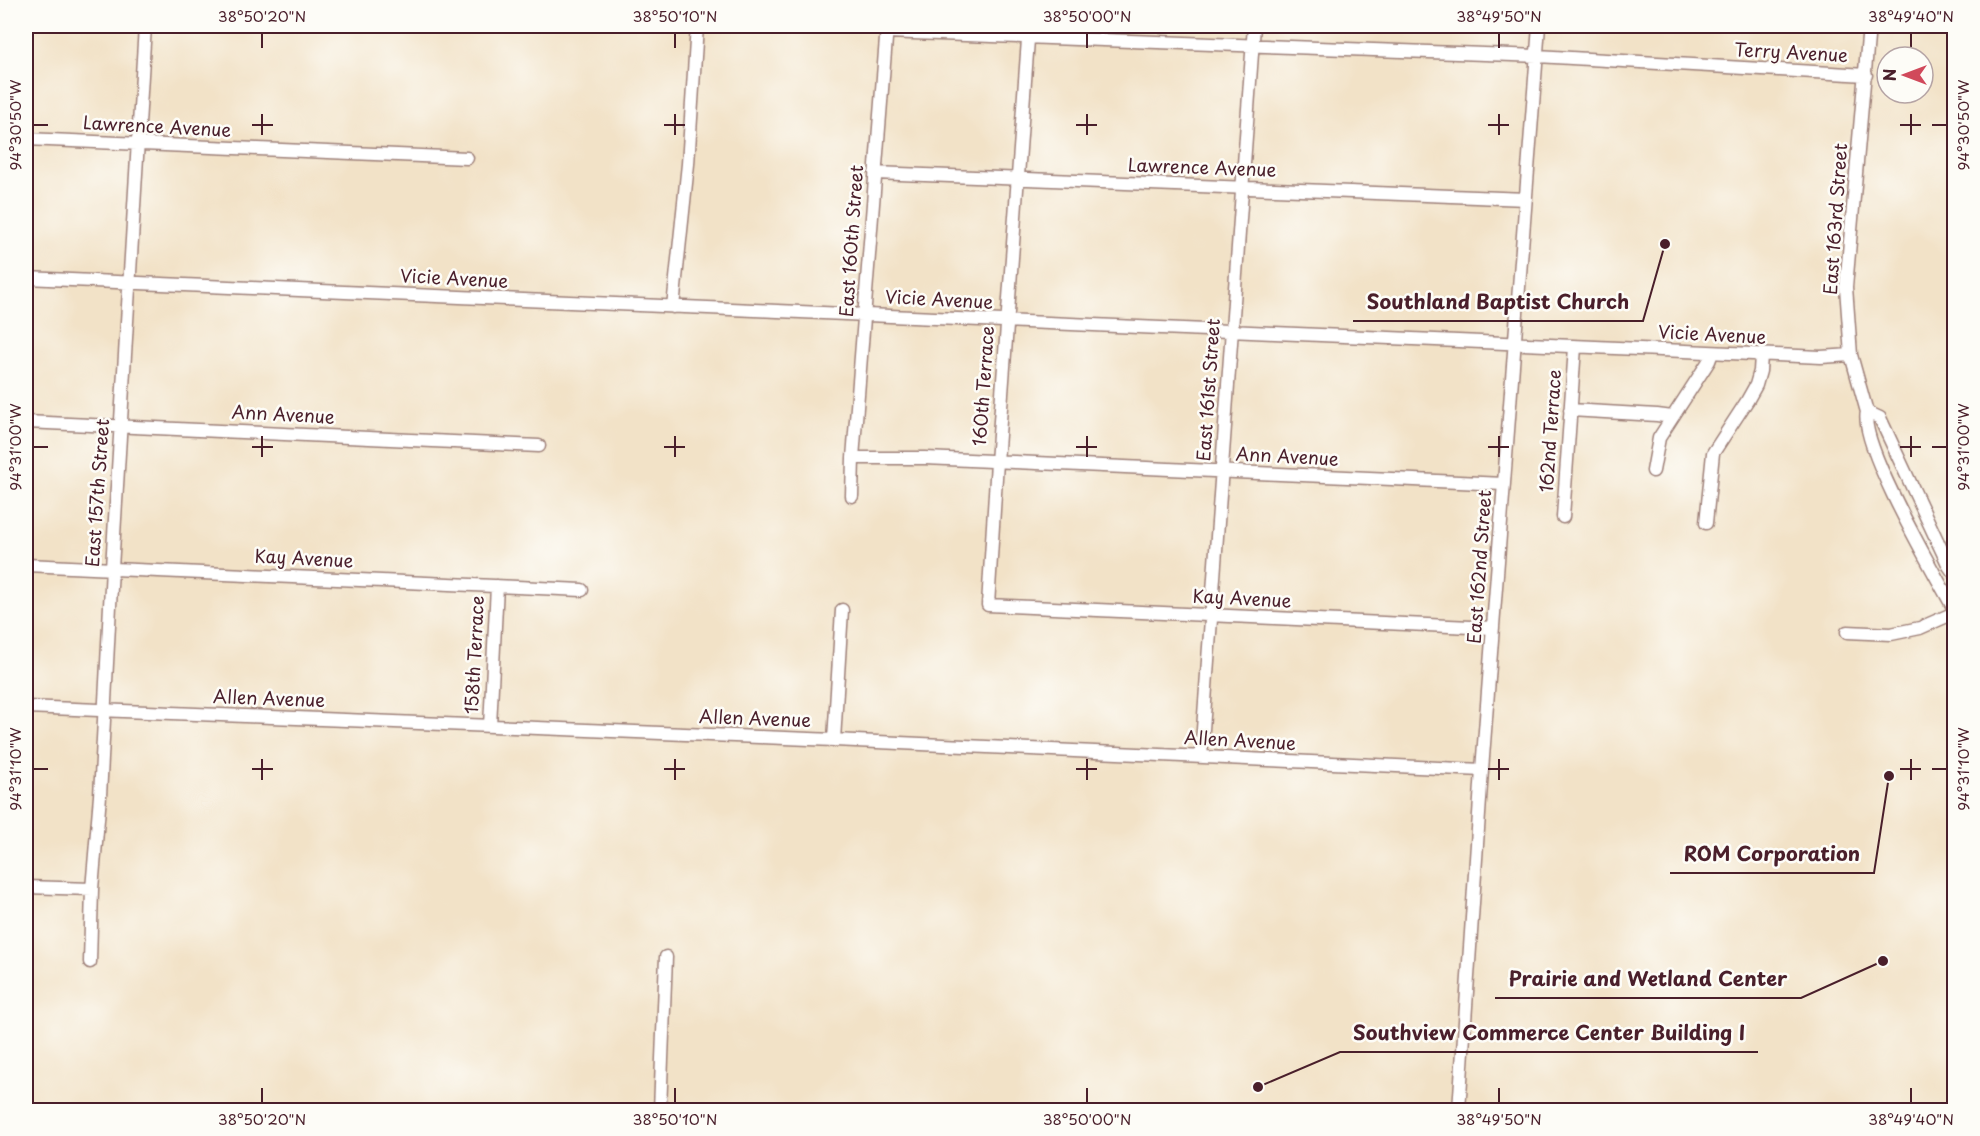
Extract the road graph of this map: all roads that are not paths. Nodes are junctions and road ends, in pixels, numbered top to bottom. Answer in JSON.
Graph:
{"nodes":[{"id":1,"x":146,"y":26,"type":"edge"},
{"id":2,"x":697,"y":26,"type":"edge"},
{"id":3,"x":1254,"y":26,"type":"edge"},
{"id":4,"x":1539,"y":26,"type":"edge"},
{"id":5,"x":1869,"y":26,"type":"edge"},
{"id":6,"x":886,"y":29,"type":"edge"},
{"id":7,"x":1028,"y":32,"type":"edge"},
{"id":8,"x":1252,"y":46,"type":"junction"},
{"id":9,"x":1537,"y":56,"type":"junction"},
{"id":10,"x":1866,"y":75,"type":"junction"},
{"id":11,"x":26,"y":139,"type":"edge"},
{"id":12,"x":137,"y":144,"type":"junction"},
{"id":13,"x":467,"y":158,"type":"dead end"},
{"id":14,"x":875,"y":173,"type":"junction"},
{"id":15,"x":1018,"y":178,"type":"junction"},
{"id":16,"x":1241,"y":188,"type":"junction"},
{"id":17,"x":1526,"y":199,"type":"junction"},
{"id":18,"x":26,"y":278,"type":"edge"},
{"id":19,"x":129,"y":283,"type":"junction"},
{"id":20,"x":673,"y":307,"type":"junction"},
{"id":21,"x":864,"y":315,"type":"junction"},
{"id":22,"x":1007,"y":321,"type":"junction"},
{"id":23,"x":1231,"y":331,"type":"junction"},
{"id":24,"x":1515,"y":344,"type":"junction"},
{"id":25,"x":1575,"y":346,"type":"junction"},
{"id":26,"x":1712,"y":353,"type":"junction"},
{"id":27,"x":1761,"y":355,"type":"junction"},
{"id":28,"x":1851,"y":355,"type":"junction"},
{"id":29,"x":1570,"y":410,"type":"junction"},
{"id":30,"x":1867,"y":412,"type":"junction"},
{"id":31,"x":1672,"y":417,"type":"junction"},
{"id":32,"x":26,"y":422,"type":"edge"},
{"id":33,"x":120,"y":425,"type":"junction"},
{"id":34,"x":539,"y":446,"type":"dead end"},
{"id":35,"x":853,"y":458,"type":"junction"},
{"id":36,"x":997,"y":462,"type":"junction"},
{"id":37,"x":1653,"y":471,"type":"dead end"},
{"id":38,"x":1221,"y":472,"type":"junction"},
{"id":39,"x":1504,"y":484,"type":"junction"},
{"id":40,"x":852,"y":496,"type":"dead end"},
{"id":41,"x":1563,"y":517,"type":"dead end"},
{"id":42,"x":1706,"y":523,"type":"dead end"},
{"id":43,"x":26,"y":565,"type":"edge"},
{"id":44,"x":112,"y":568,"type":"junction"},
{"id":45,"x":1954,"y":573,"type":"edge"},
{"id":46,"x":497,"y":586,"type":"junction"},
{"id":47,"x":582,"y":590,"type":"dead end"},
{"id":48,"x":988,"y":605,"type":"joint"},
{"id":49,"x":842,"y":610,"type":"dead end"},
{"id":50,"x":1954,"y":611,"type":"edge"},
{"id":51,"x":1211,"y":615,"type":"junction"},
{"id":52,"x":1493,"y":628,"type":"junction"},
{"id":53,"x":1847,"y":632,"type":"dead end"},
{"id":54,"x":26,"y":707,"type":"edge"},
{"id":55,"x":104,"y":711,"type":"junction"},
{"id":56,"x":490,"y":726,"type":"junction"},
{"id":57,"x":834,"y":741,"type":"junction"},
{"id":58,"x":1201,"y":757,"type":"junction"},
{"id":59,"x":1482,"y":770,"type":"junction"},
{"id":60,"x":26,"y":887,"type":"edge"},
{"id":61,"x":92,"y":889,"type":"junction"},
{"id":62,"x":666,"y":957,"type":"dead end"},
{"id":63,"x":90,"y":962,"type":"dead end"},
{"id":64,"x":660,"y":1110,"type":"edge"},
{"id":65,"x":1459,"y":1110,"type":"edge"}],
"edges":[{"from":1,"to":12,"type":"street","name":"East 157th Street"},
{"from":2,"to":20,"type":"street"},
{"from":3,"to":8,"type":"street","name":"East 161st Street"},
{"from":4,"to":9,"type":"street","name":"East 162nd Street"},
{"from":5,"to":10,"type":"street","name":"East 163rd Street"},
{"from":6,"to":7,"type":"street","name":"Terry Avenue"},
{"from":6,"to":14,"type":"street","name":"East 160th Street"},
{"from":7,"to":8,"type":"street","name":"Terry Avenue"},
{"from":7,"to":15,"type":"street","name":"160th Terrace"},
{"from":8,"to":9,"type":"street","name":"Terry Avenue"},
{"from":8,"to":16,"type":"street","name":"East 161st Street"},
{"from":9,"to":10,"type":"street","name":"Terry Avenue"},
{"from":9,"to":17,"type":"street","name":"East 162nd Street"},
{"from":10,"to":28,"type":"street","name":"East 163rd Street"},
{"from":11,"to":12,"type":"street","name":"Lawrence Avenue"},
{"from":12,"to":13,"type":"street","name":"Lawrence Avenue"},
{"from":12,"to":19,"type":"street","name":"East 157th Street"},
{"from":14,"to":15,"type":"street","name":"Lawrence Avenue"},
{"from":14,"to":21,"type":"street","name":"East 160th Street"},
{"from":15,"to":16,"type":"street","name":"Lawrence Avenue"},
{"from":15,"to":22,"type":"street","name":"160th Terrace"},
{"from":16,"to":17,"type":"street","name":"Lawrence Avenue"},
{"from":16,"to":23,"type":"street","name":"East 161st Street"},
{"from":17,"to":24,"type":"street","name":"East 162nd Street"},
{"from":18,"to":19,"type":"street","name":"Vicie Avenue"},
{"from":19,"to":20,"type":"street","name":"Vicie Avenue"},
{"from":19,"to":33,"type":"street","name":"East 157th Street"},
{"from":20,"to":21,"type":"street","name":"Vicie Avenue"},
{"from":21,"to":22,"type":"street","name":"Vicie Avenue"},
{"from":21,"to":35,"type":"street","name":"East 160th Street"},
{"from":22,"to":23,"type":"street","name":"Vicie Avenue"},
{"from":22,"to":36,"type":"street","name":"160th Terrace"},
{"from":23,"to":24,"type":"street","name":"Vicie Avenue"},
{"from":23,"to":38,"type":"street","name":"East 161st Street"},
{"from":24,"to":25,"type":"street","name":"Vicie Avenue"},
{"from":24,"to":39,"type":"street","name":"East 162nd Street"},
{"from":25,"to":26,"type":"street","name":"Vicie Avenue"},
{"from":25,"to":29,"type":"street","name":"162nd Terrace"},
{"from":26,"to":27,"type":"street","name":"Vicie Avenue"},
{"from":26,"to":31,"type":"street"},
{"from":27,"to":28,"type":"street","name":"Vicie Avenue"},
{"from":27,"to":42,"type":"street"},
{"from":28,"to":30,"type":"street","name":"East 163rd Street"},
{"from":29,"to":31,"type":"street"},
{"from":29,"to":41,"type":"street","name":"162nd Terrace"},
{"from":30,"to":45,"type":"street","name":"East 163rd Street"},
{"from":30,"to":50,"type":"street","name":"East 163rd Street"},
{"from":31,"to":37,"type":"street"},
{"from":32,"to":33,"type":"street","name":"Ann Avenue"},
{"from":33,"to":34,"type":"street","name":"Ann Avenue"},
{"from":33,"to":44,"type":"street","name":"East 157th Street"},
{"from":35,"to":36,"type":"street","name":"Ann Avenue"},
{"from":35,"to":40,"type":"street","name":"East 160th Street"},
{"from":36,"to":38,"type":"street","name":"Ann Avenue"},
{"from":36,"to":48,"type":"street","name":"160th Terrace"},
{"from":38,"to":39,"type":"street","name":"Ann Avenue"},
{"from":38,"to":51,"type":"street","name":"East 161st Street"},
{"from":39,"to":52,"type":"street","name":"East 162nd Street"},
{"from":43,"to":44,"type":"street","name":"Kay Avenue"},
{"from":44,"to":46,"type":"street","name":"Kay Avenue"},
{"from":44,"to":55,"type":"street","name":"East 157th Street"},
{"from":46,"to":47,"type":"street","name":"Kay Avenue"},
{"from":46,"to":56,"type":"street","name":"158th Terrace"},
{"from":48,"to":51,"type":"street","name":"Kay Avenue"},
{"from":49,"to":57,"type":"street"},
{"from":50,"to":53,"type":"street"},
{"from":51,"to":52,"type":"street","name":"Kay Avenue"},
{"from":51,"to":58,"type":"street","name":"East 161st Street"},
{"from":52,"to":59,"type":"street","name":"East 162nd Street"},
{"from":54,"to":55,"type":"street","name":"Allen Avenue"},
{"from":55,"to":56,"type":"street","name":"Allen Avenue"},
{"from":55,"to":61,"type":"street","name":"East 157th Street"},
{"from":56,"to":57,"type":"street","name":"Allen Avenue"},
{"from":57,"to":58,"type":"street","name":"Allen Avenue"},
{"from":58,"to":59,"type":"street","name":"Allen Avenue"},
{"from":59,"to":65,"type":"street","name":"East 162nd Street"},
{"from":60,"to":61,"type":"street"},
{"from":61,"to":63,"type":"street","name":"East 157th Street"},
{"from":62,"to":64,"type":"street"}]}
